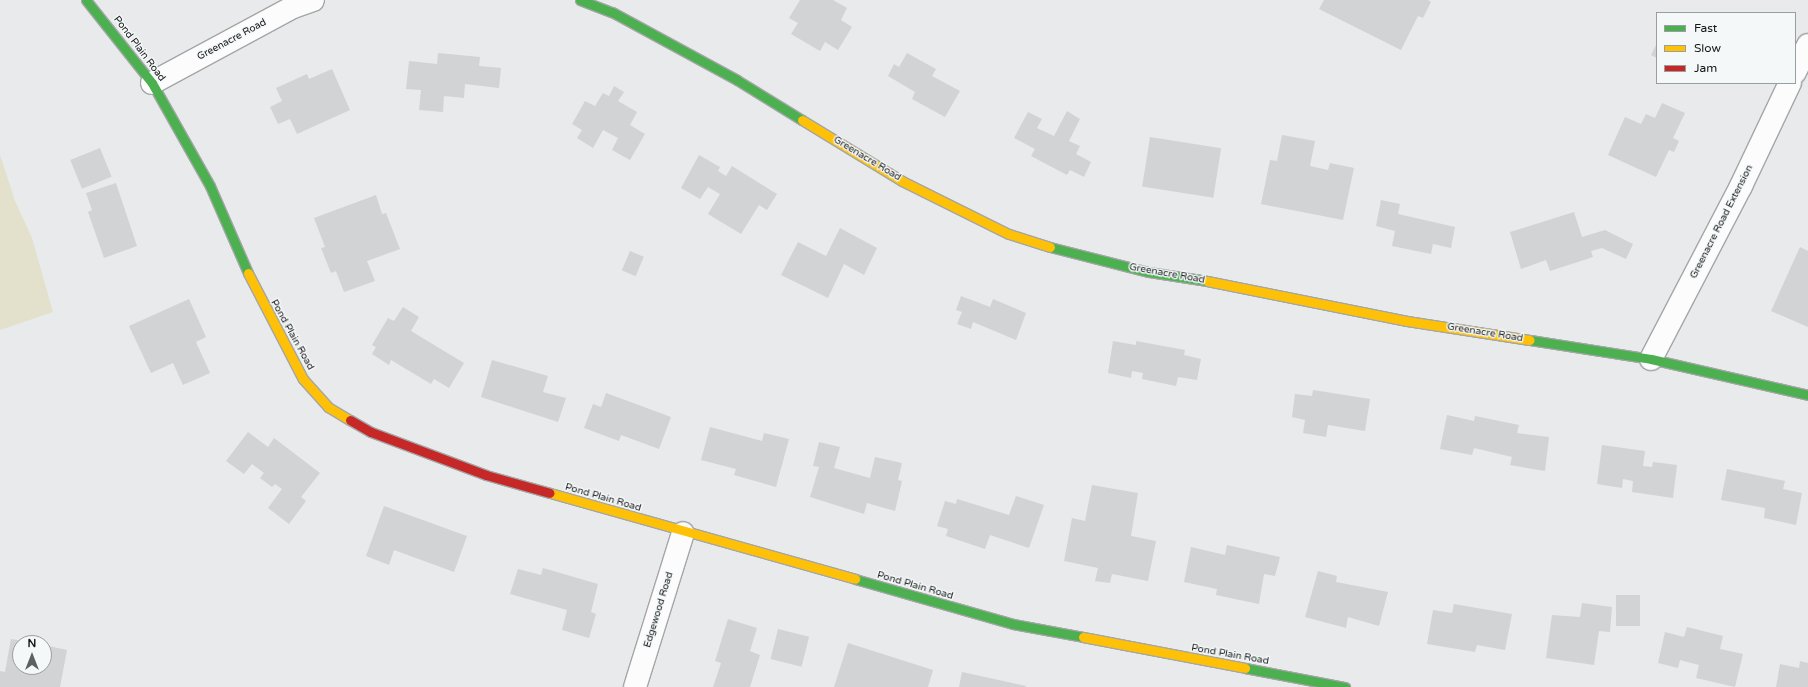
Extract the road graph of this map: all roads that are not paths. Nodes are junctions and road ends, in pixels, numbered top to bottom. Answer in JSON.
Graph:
{"nodes":[{"id":1,"x":86,"y":0,"type":"edge"},
{"id":2,"x":313,"y":0,"type":"edge"},
{"id":3,"x":580,"y":0,"type":"edge"},
{"id":4,"x":1808,"y":45,"type":"edge"},
{"id":5,"x":1796,"y":70,"type":"edge"},
{"id":6,"x":152,"y":82,"type":"junction"},
{"id":7,"x":1790,"y":84,"type":"edge"},
{"id":8,"x":1651,"y":359,"type":"junction"},
{"id":9,"x":1808,"y":395,"type":"edge"},
{"id":10,"x":683,"y":533,"type":"junction"},
{"id":11,"x":635,"y":687,"type":"edge"},
{"id":12,"x":1345,"y":687,"type":"edge"}],
"edges":[{"from":1,"to":6,"type":"street","name":"Pond Plain Road"},
{"from":2,"to":6,"type":"street","name":"Greenacre Road"},
{"from":3,"to":8,"type":"street","name":"Greenacre Road"},
{"from":4,"to":5,"type":"street"},
{"from":6,"to":10,"type":"street","name":"Pond Plain Road"},
{"from":7,"to":8,"type":"street","name":"Greenacre Road Extension"},
{"from":8,"to":9,"type":"street","name":"Greenacre Road"},
{"from":10,"to":11,"type":"street","name":"Edgewood Road"},
{"from":10,"to":12,"type":"street","name":"Pond Plain Road"}]}
